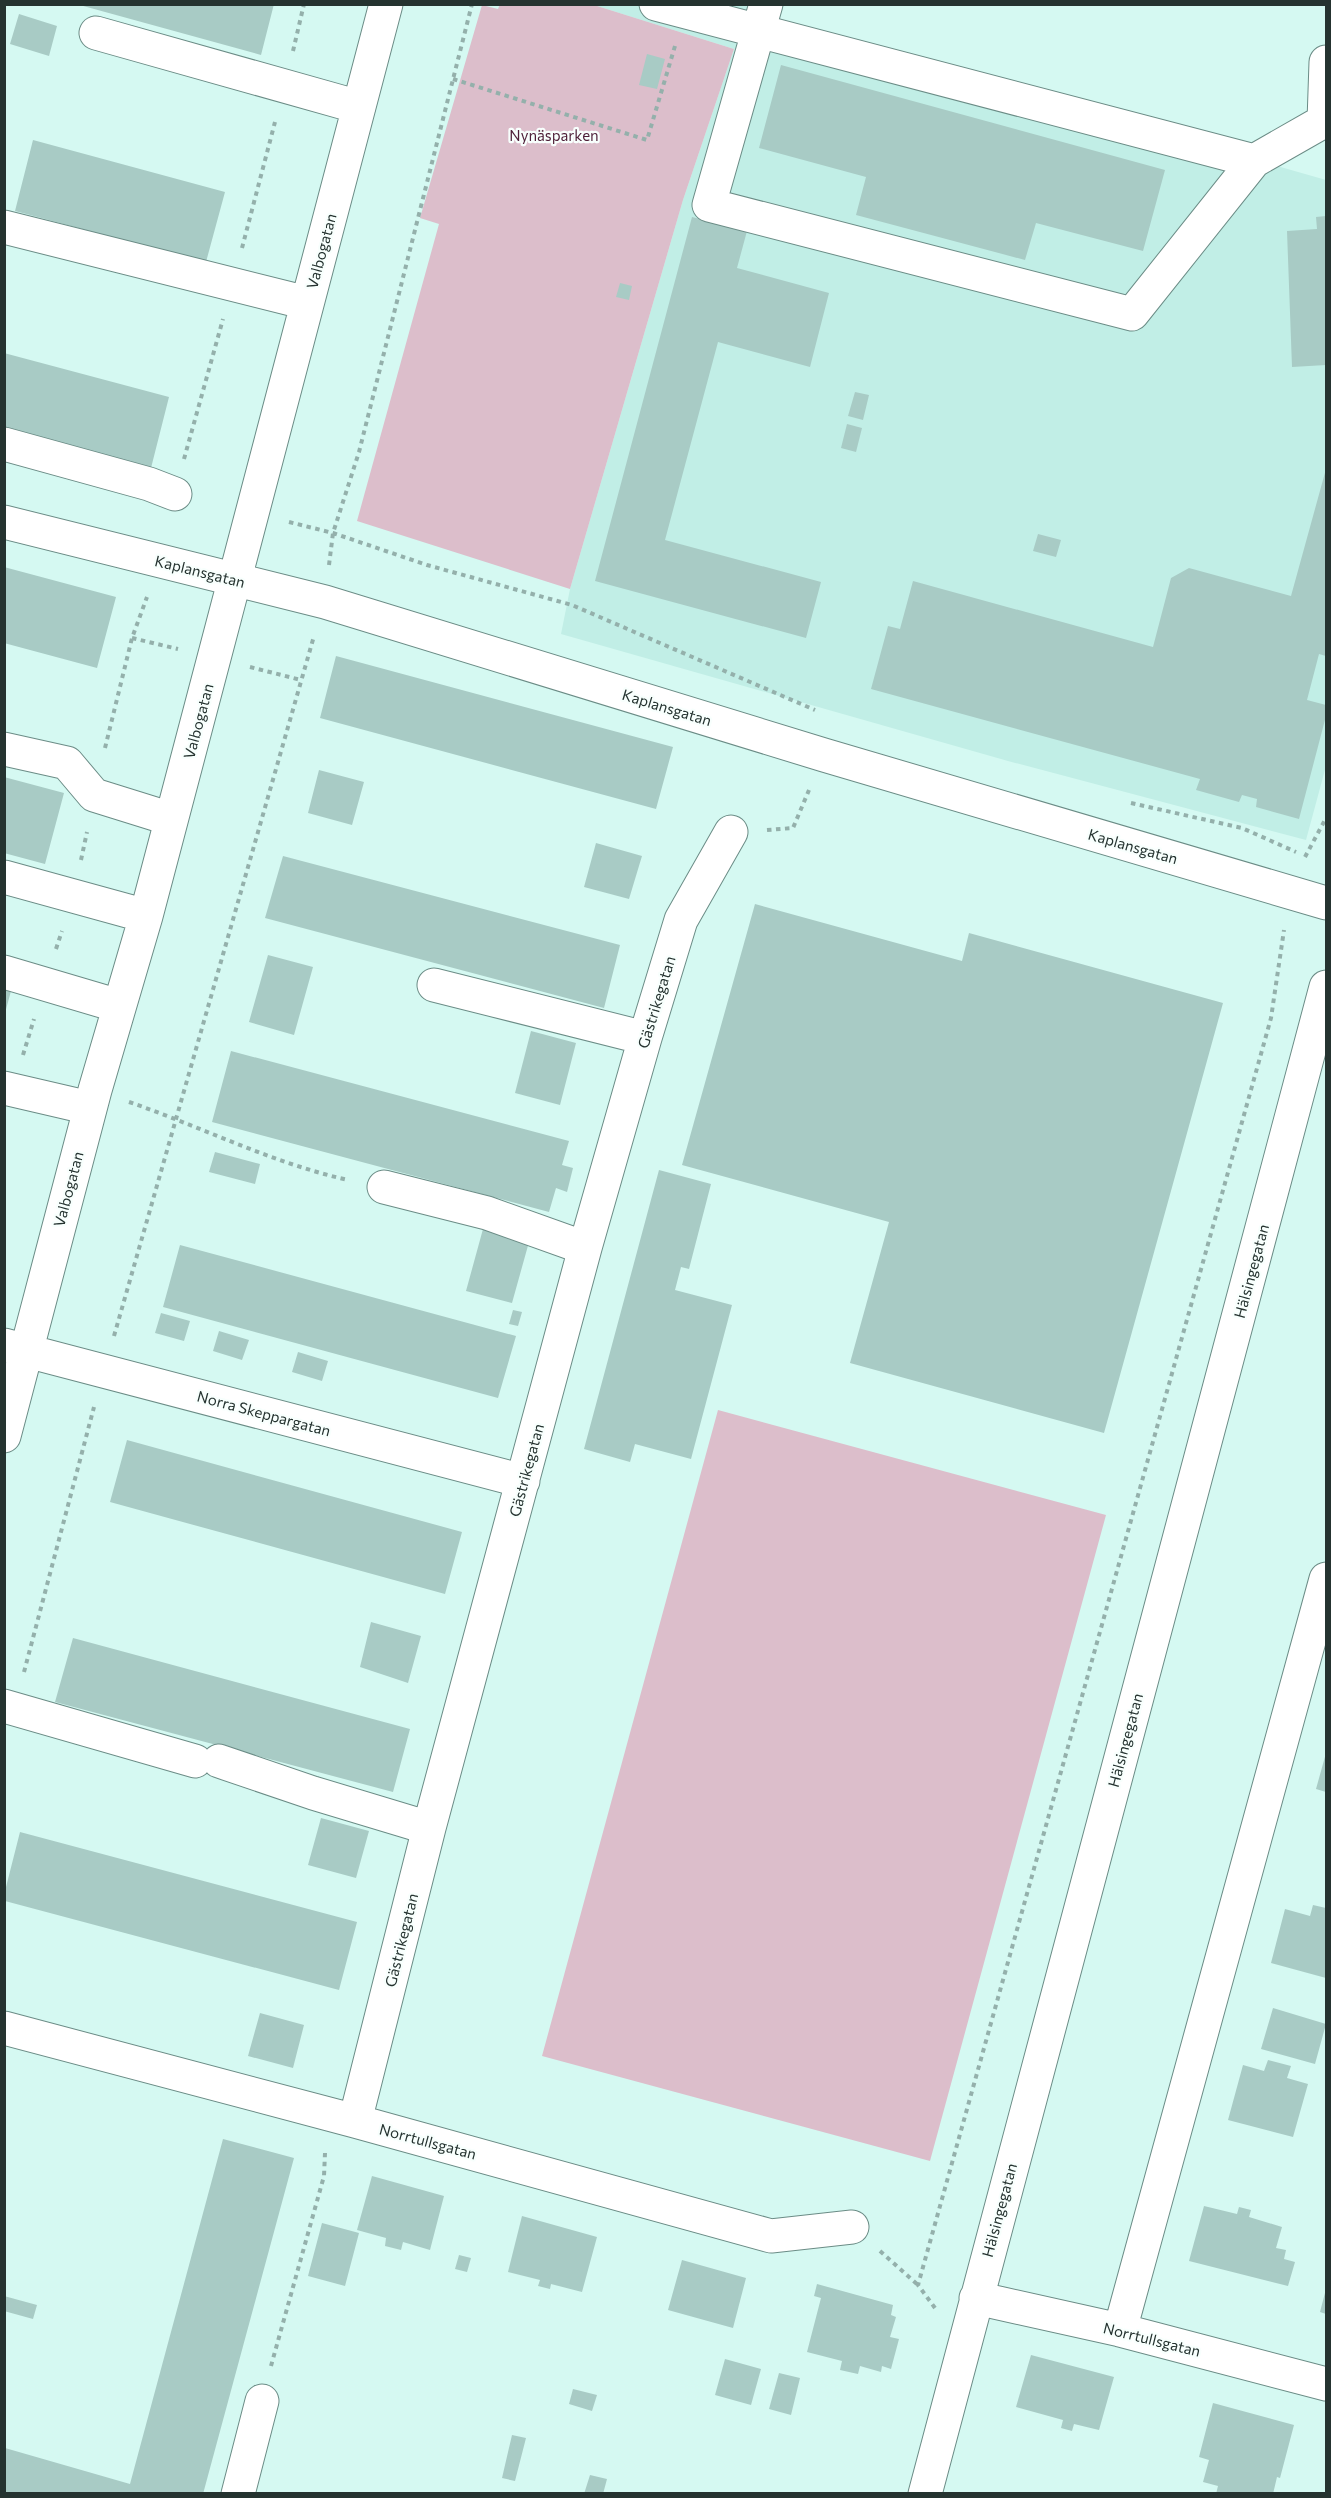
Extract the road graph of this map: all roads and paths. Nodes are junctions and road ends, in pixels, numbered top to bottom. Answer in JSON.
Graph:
{"nodes":[{"id":1,"x":386,"y":4,"type":"edge"},
{"id":2,"x":472,"y":4,"type":"edge"},
{"id":3,"x":670,"y":9,"type":"edge"},
{"id":4,"x":761,"y":18,"type":"edge"},
{"id":5,"x":96,"y":33,"type":"dead end"},
{"id":6,"x":1326,"y":62,"type":"edge"},
{"id":7,"x":453,"y":79,"type":"junction"},
{"id":8,"x":359,"y":107,"type":"junction"},
{"id":9,"x":1254,"y":161,"type":"junction"},
{"id":10,"x":4,"y":227,"type":"edge"},
{"id":11,"x":307,"y":303,"type":"junction"},
{"id":12,"x":4,"y":444,"type":"edge"},
{"id":13,"x":175,"y":494,"type":"dead end"},
{"id":14,"x":251,"y":513,"type":"junction"},
{"id":15,"x":4,"y":522,"type":"edge"},
{"id":16,"x":333,"y":533,"type":"junction"},
{"id":17,"x":234,"y":580,"type":"junction"},
{"id":18,"x":325,"y":602,"type":"junction"},
{"id":19,"x":817,"y":711,"type":"dead end"},
{"id":20,"x":4,"y":749,"type":"edge"},
{"id":21,"x":824,"y":755,"type":"junction"},
{"id":22,"x":1127,"y":802,"type":"dead end"},
{"id":23,"x":1326,"y":818,"type":"edge"},
{"id":24,"x":171,"y":819,"type":"junction"},
{"id":25,"x":1325,"y":827,"type":"edge"},
{"id":26,"x":730,"y":832,"type":"joint"},
{"id":27,"x":1305,"y":856,"type":"junction"},
{"id":28,"x":4,"y":877,"type":"edge"},
{"id":29,"x":1294,"y":894,"type":"junction"},
{"id":30,"x":1326,"y":903,"type":"edge"},
{"id":31,"x":146,"y":916,"type":"junction"},
{"id":32,"x":4,"y":972,"type":"edge"},
{"id":33,"x":434,"y":985,"type":"dead end"},
{"id":34,"x":1326,"y":987,"type":"edge"},
{"id":35,"x":119,"y":1006,"type":"junction"},
{"id":36,"x":645,"y":1038,"type":"junction"},
{"id":37,"x":4,"y":1088,"type":"edge"},
{"id":38,"x":92,"y":1099,"type":"junction"},
{"id":39,"x":175,"y":1119,"type":"junction"},
{"id":40,"x":348,"y":1180,"type":"dead end"},
{"id":41,"x":384,"y":1187,"type":"dead end"},
{"id":42,"x":585,"y":1248,"type":"junction"},
{"id":43,"x":15,"y":1348,"type":"edge"},
{"id":44,"x":104,"y":1371,"type":"junction"},
{"id":45,"x":4,"y":1436,"type":"edge"},
{"id":46,"x":523,"y":1482,"type":"junction"},
{"id":47,"x":1326,"y":1579,"type":"edge"},
{"id":48,"x":9,"y":1707,"type":"edge"},
{"id":49,"x":429,"y":1828,"type":"junction"},
{"id":50,"x":4,"y":2028,"type":"edge"},
{"id":51,"x":355,"y":2121,"type":"junction"},
{"id":52,"x":852,"y":2227,"type":"joint"},
{"id":53,"x":918,"y":2285,"type":"junction"},
{"id":54,"x":976,"y":2298,"type":"junction"},
{"id":55,"x":939,"y":2314,"type":"dead end"},
{"id":56,"x":1120,"y":2330,"type":"junction"},
{"id":57,"x":1326,"y":2384,"type":"edge"},
{"id":58,"x":262,"y":2402,"type":"joint"},
{"id":59,"x":238,"y":2493,"type":"edge"},
{"id":60,"x":925,"y":2493,"type":"edge"}],
"edges":[{"from":1,"to":8,"type":"street","name":"Valbogatan"},
{"from":2,"to":7,"type":"path"},
{"from":3,"to":4,"type":"street"},
{"from":3,"to":7,"type":"path"},
{"from":4,"to":9,"type":"street"},
{"from":4,"to":9,"type":"street"},
{"from":5,"to":8,"type":"street"},
{"from":6,"to":9,"type":"street"},
{"from":7,"to":16,"type":"path"},
{"from":8,"to":11,"type":"street","name":"Valbogatan"},
{"from":10,"to":11,"type":"street"},
{"from":11,"to":14,"type":"street","name":"Valbogatan"},
{"from":12,"to":13,"type":"street"},
{"from":14,"to":16,"type":"path"},
{"from":14,"to":17,"type":"street","name":"Valbogatan"},
{"from":15,"to":17,"type":"street","name":"Kaplansgatan"},
{"from":16,"to":18,"type":"path"},
{"from":16,"to":19,"type":"path"},
{"from":17,"to":18,"type":"street","name":"Kaplansgatan"},
{"from":17,"to":24,"type":"street","name":"Valbogatan"},
{"from":18,"to":21,"type":"street","name":"Kaplansgatan"},
{"from":18,"to":39,"type":"path"},
{"from":20,"to":24,"type":"street"},
{"from":21,"to":26,"type":"path"},
{"from":21,"to":29,"type":"street","name":"Kaplansgatan"},
{"from":22,"to":27,"type":"path"},
{"from":23,"to":25,"type":"path"},
{"from":24,"to":31,"type":"street","name":"Valbogatan"},
{"from":25,"to":27,"type":"path"},
{"from":26,"to":36,"type":"street","name":"Gästrikegatan"},
{"from":27,"to":29,"type":"path"},
{"from":28,"to":31,"type":"street"},
{"from":29,"to":30,"type":"street","name":"Kaplansgatan"},
{"from":29,"to":53,"type":"path"},
{"from":31,"to":35,"type":"street","name":"Valbogatan"},
{"from":32,"to":35,"type":"street"},
{"from":33,"to":36,"type":"street"},
{"from":34,"to":54,"type":"street","name":"Hälsingegatan"},
{"from":35,"to":38,"type":"street","name":"Valbogatan"},
{"from":36,"to":42,"type":"street","name":"Gästrikegatan"},
{"from":37,"to":38,"type":"street"},
{"from":38,"to":39,"type":"path"},
{"from":38,"to":43,"type":"street","name":"Valbogatan"},
{"from":39,"to":40,"type":"path"},
{"from":39,"to":44,"type":"path"},
{"from":41,"to":42,"type":"street"},
{"from":42,"to":46,"type":"street","name":"Gästrikegatan"},
{"from":43,"to":44,"type":"street","name":"Norra Skeppargatan"},
{"from":43,"to":45,"type":"street","name":"Valbogatan"},
{"from":44,"to":46,"type":"street","name":"Norra Skeppargatan"},
{"from":44,"to":48,"type":"path"},
{"from":46,"to":49,"type":"street","name":"Gästrikegatan"},
{"from":47,"to":56,"type":"street"},
{"from":48,"to":49,"type":"street"},
{"from":49,"to":51,"type":"street","name":"Gästrikegatan"},
{"from":50,"to":51,"type":"street","name":"Norrtullsgatan"},
{"from":51,"to":52,"type":"street","name":"Norrtullsgatan"},
{"from":51,"to":58,"type":"path"},
{"from":52,"to":53,"type":"path"},
{"from":53,"to":55,"type":"path"},
{"from":54,"to":56,"type":"street","name":"Norrtullsgatan"},
{"from":54,"to":60,"type":"street","name":"Hälsingegatan"},
{"from":56,"to":57,"type":"street","name":"Norrtullsgatan"},
{"from":58,"to":59,"type":"street"}]}
